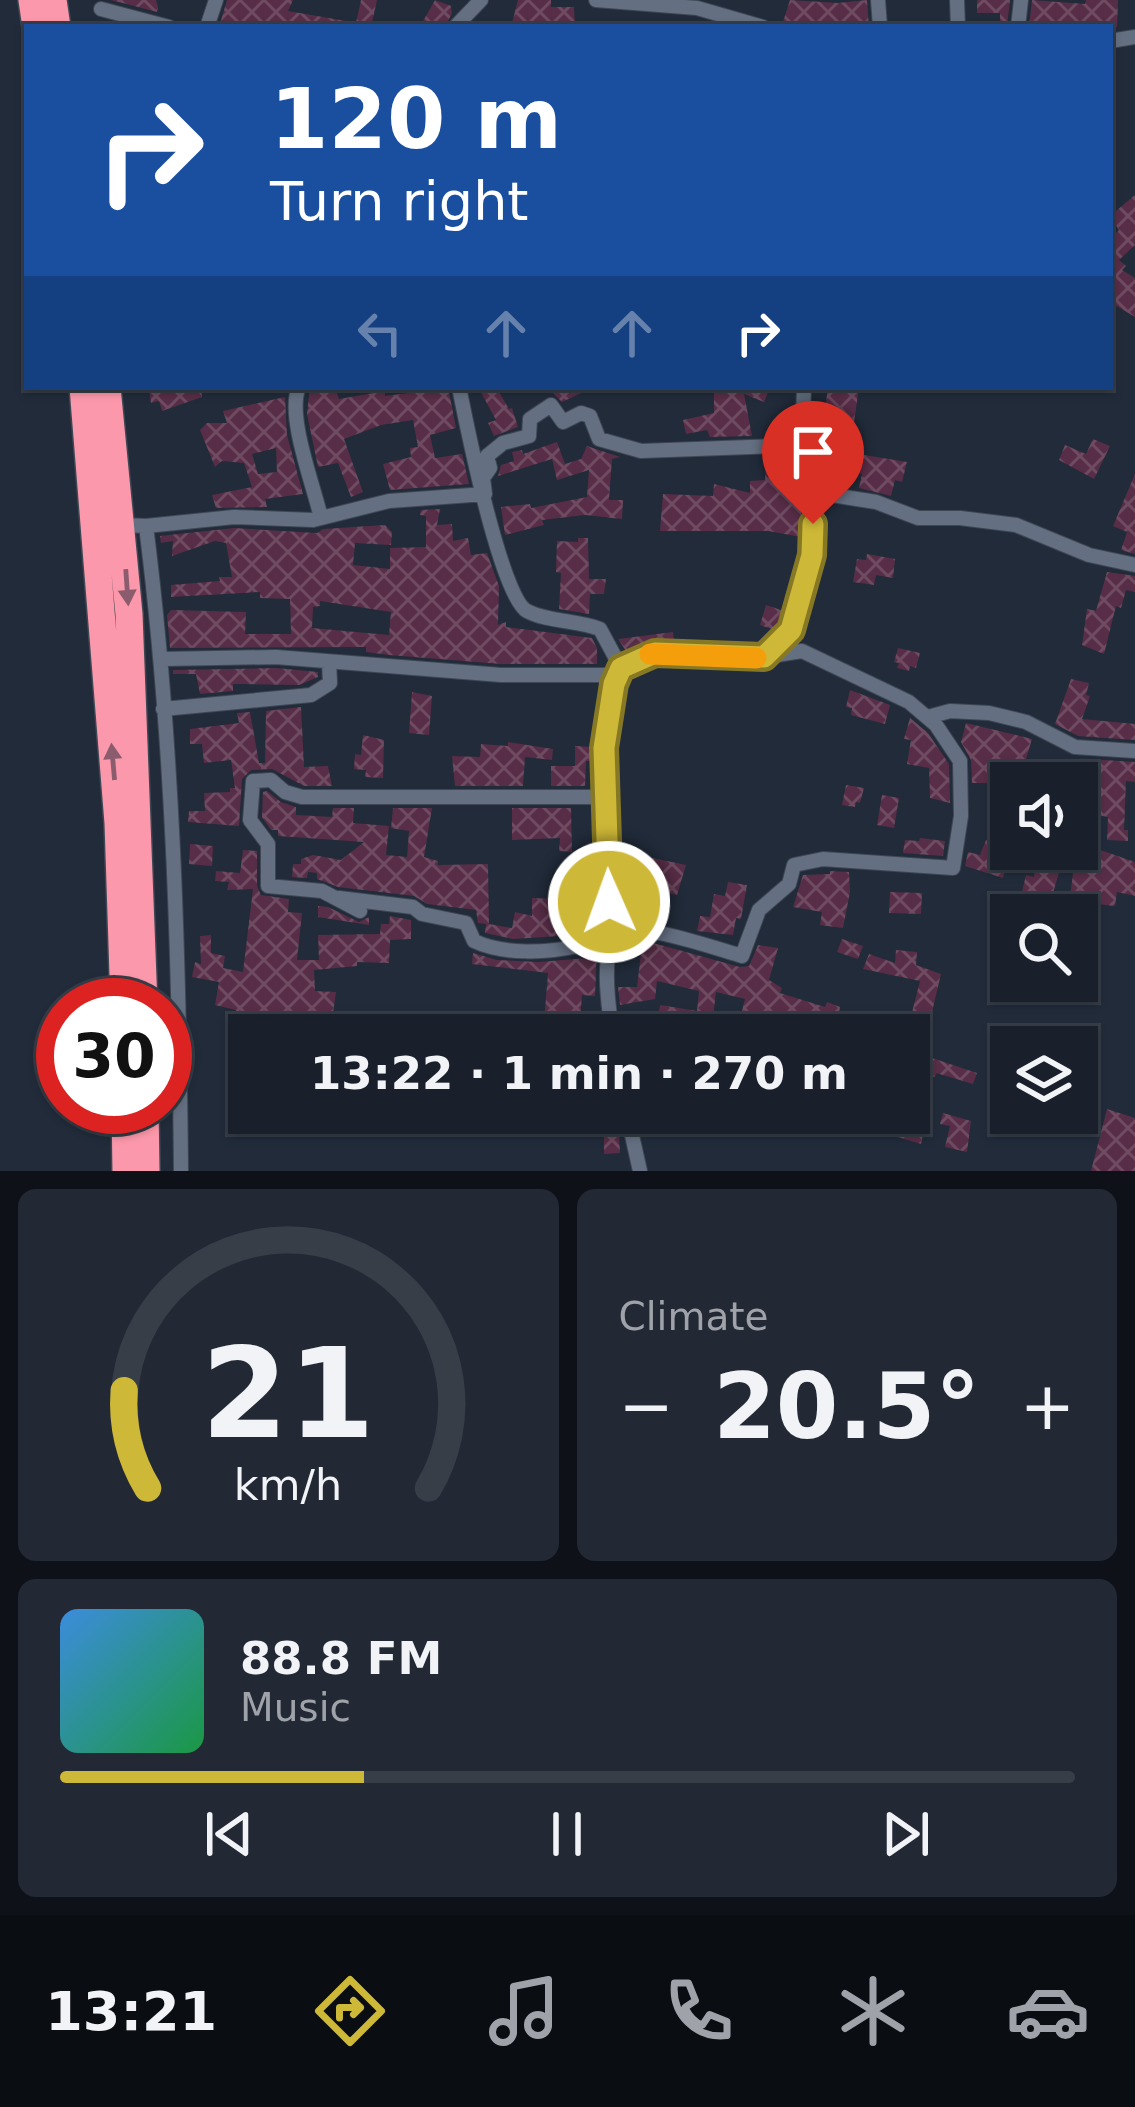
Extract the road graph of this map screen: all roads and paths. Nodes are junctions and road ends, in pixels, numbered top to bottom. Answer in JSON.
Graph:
{"nodes":[{"id":1,"x":478,"y":0,"type":"edge"},
{"id":2,"x":596,"y":0,"type":"edge"},
{"id":3,"x":699,"y":4,"type":"edge"},
{"id":4,"x":101,"y":9,"type":"dead end"},
{"id":5,"x":158,"y":24,"type":"edge"},
{"id":6,"x":457,"y":24,"type":"edge"},
{"id":7,"x":755,"y":24,"type":"edge"},
{"id":8,"x":83,"y":390,"type":"edge"},
{"id":9,"x":108,"y":390,"type":"edge"},
{"id":10,"x":298,"y":390,"type":"edge"},
{"id":11,"x":460,"y":390,"type":"edge"},
{"id":12,"x":804,"y":390,"type":"edge"},
{"id":13,"x":807,"y":445,"type":"junction"},
{"id":14,"x":813,"y":492,"type":"junction"},
{"id":15,"x":485,"y":494,"type":"junction"},
{"id":16,"x":321,"y":518,"type":"junction"},
{"id":17,"x":135,"y":525,"type":"junction"},
{"id":18,"x":1135,"y":565,"type":"edge"},
{"id":19,"x":791,"y":630,"type":"junction"},
{"id":20,"x":802,"y":651,"type":"junction"},
{"id":21,"x":764,"y":657,"type":"junction"},
{"id":22,"x":163,"y":659,"type":"junction"},
{"id":23,"x":329,"y":662,"type":"junction"},
{"id":24,"x":620,"y":671,"type":"junction"},
{"id":25,"x":163,"y":709,"type":"junction"},
{"id":26,"x":928,"y":717,"type":"junction"},
{"id":27,"x":1135,"y":751,"type":"edge"},
{"id":28,"x":606,"y":794,"type":"junction"},
{"id":29,"x":172,"y":864,"type":"junction"},
{"id":30,"x":141,"y":866,"type":"junction"},
{"id":31,"x":339,"y":898,"type":"junction"},
{"id":32,"x":360,"y":911,"type":"dead end"},
{"id":33,"x":611,"y":930,"type":"junction"},
{"id":34,"x":123,"y":978,"type":"edge"},
{"id":35,"x":143,"y":978,"type":"edge"},
{"id":36,"x":610,"y":1014,"type":"edge"},
{"id":37,"x":125,"y":1134,"type":"edge"},
{"id":38,"x":145,"y":1134,"type":"edge"},
{"id":39,"x":632,"y":1134,"type":"edge"},
{"id":40,"x":125,"y":1171,"type":"edge"},
{"id":41,"x":146,"y":1171,"type":"edge"},
{"id":42,"x":181,"y":1171,"type":"edge"},
{"id":43,"x":640,"y":1171,"type":"edge"}],
"edges":[{"from":1,"to":6,"type":"street"},
{"from":2,"to":3,"type":"street"},
{"from":3,"to":7,"type":"street"},
{"from":4,"to":5,"type":"street"},
{"from":34,"to":8,"type":"highway","one_way":true},
{"from":9,"to":17,"type":"highway"},
{"from":10,"to":16,"type":"street"},
{"from":11,"to":15,"type":"street"},
{"from":12,"to":13,"type":"street"},
{"from":13,"to":14,"type":"street"},
{"from":13,"to":15,"type":"street"},
{"from":14,"to":18,"type":"street"},
{"from":14,"to":19,"type":"street"},
{"from":15,"to":16,"type":"street"},
{"from":15,"to":24,"type":"street"},
{"from":16,"to":17,"type":"street"},
{"from":17,"to":22,"type":"street"},
{"from":17,"to":30,"type":"highway","one_way":true},
{"from":19,"to":20,"type":"street"},
{"from":19,"to":21,"type":"street"},
{"from":20,"to":21,"type":"street"},
{"from":20,"to":26,"type":"street"},
{"from":21,"to":24,"type":"street"},
{"from":22,"to":23,"type":"street"},
{"from":22,"to":25,"type":"street"},
{"from":23,"to":24,"type":"street"},
{"from":23,"to":25,"type":"street"},
{"from":24,"to":28,"type":"street"},
{"from":25,"to":29,"type":"street"},
{"from":26,"to":27,"type":"street"},
{"from":26,"to":33,"type":"street"},
{"from":28,"to":31,"type":"street"},
{"from":28,"to":33,"type":"street"},
{"from":29,"to":30,"type":"street"},
{"from":29,"to":42,"type":"street"},
{"from":30,"to":35,"type":"highway"},
{"from":31,"to":32,"type":"street"},
{"from":31,"to":33,"type":"street"},
{"from":33,"to":36,"type":"street"},
{"from":37,"to":40,"type":"highway"},
{"from":38,"to":41,"type":"highway"},
{"from":39,"to":43,"type":"street"}]}
